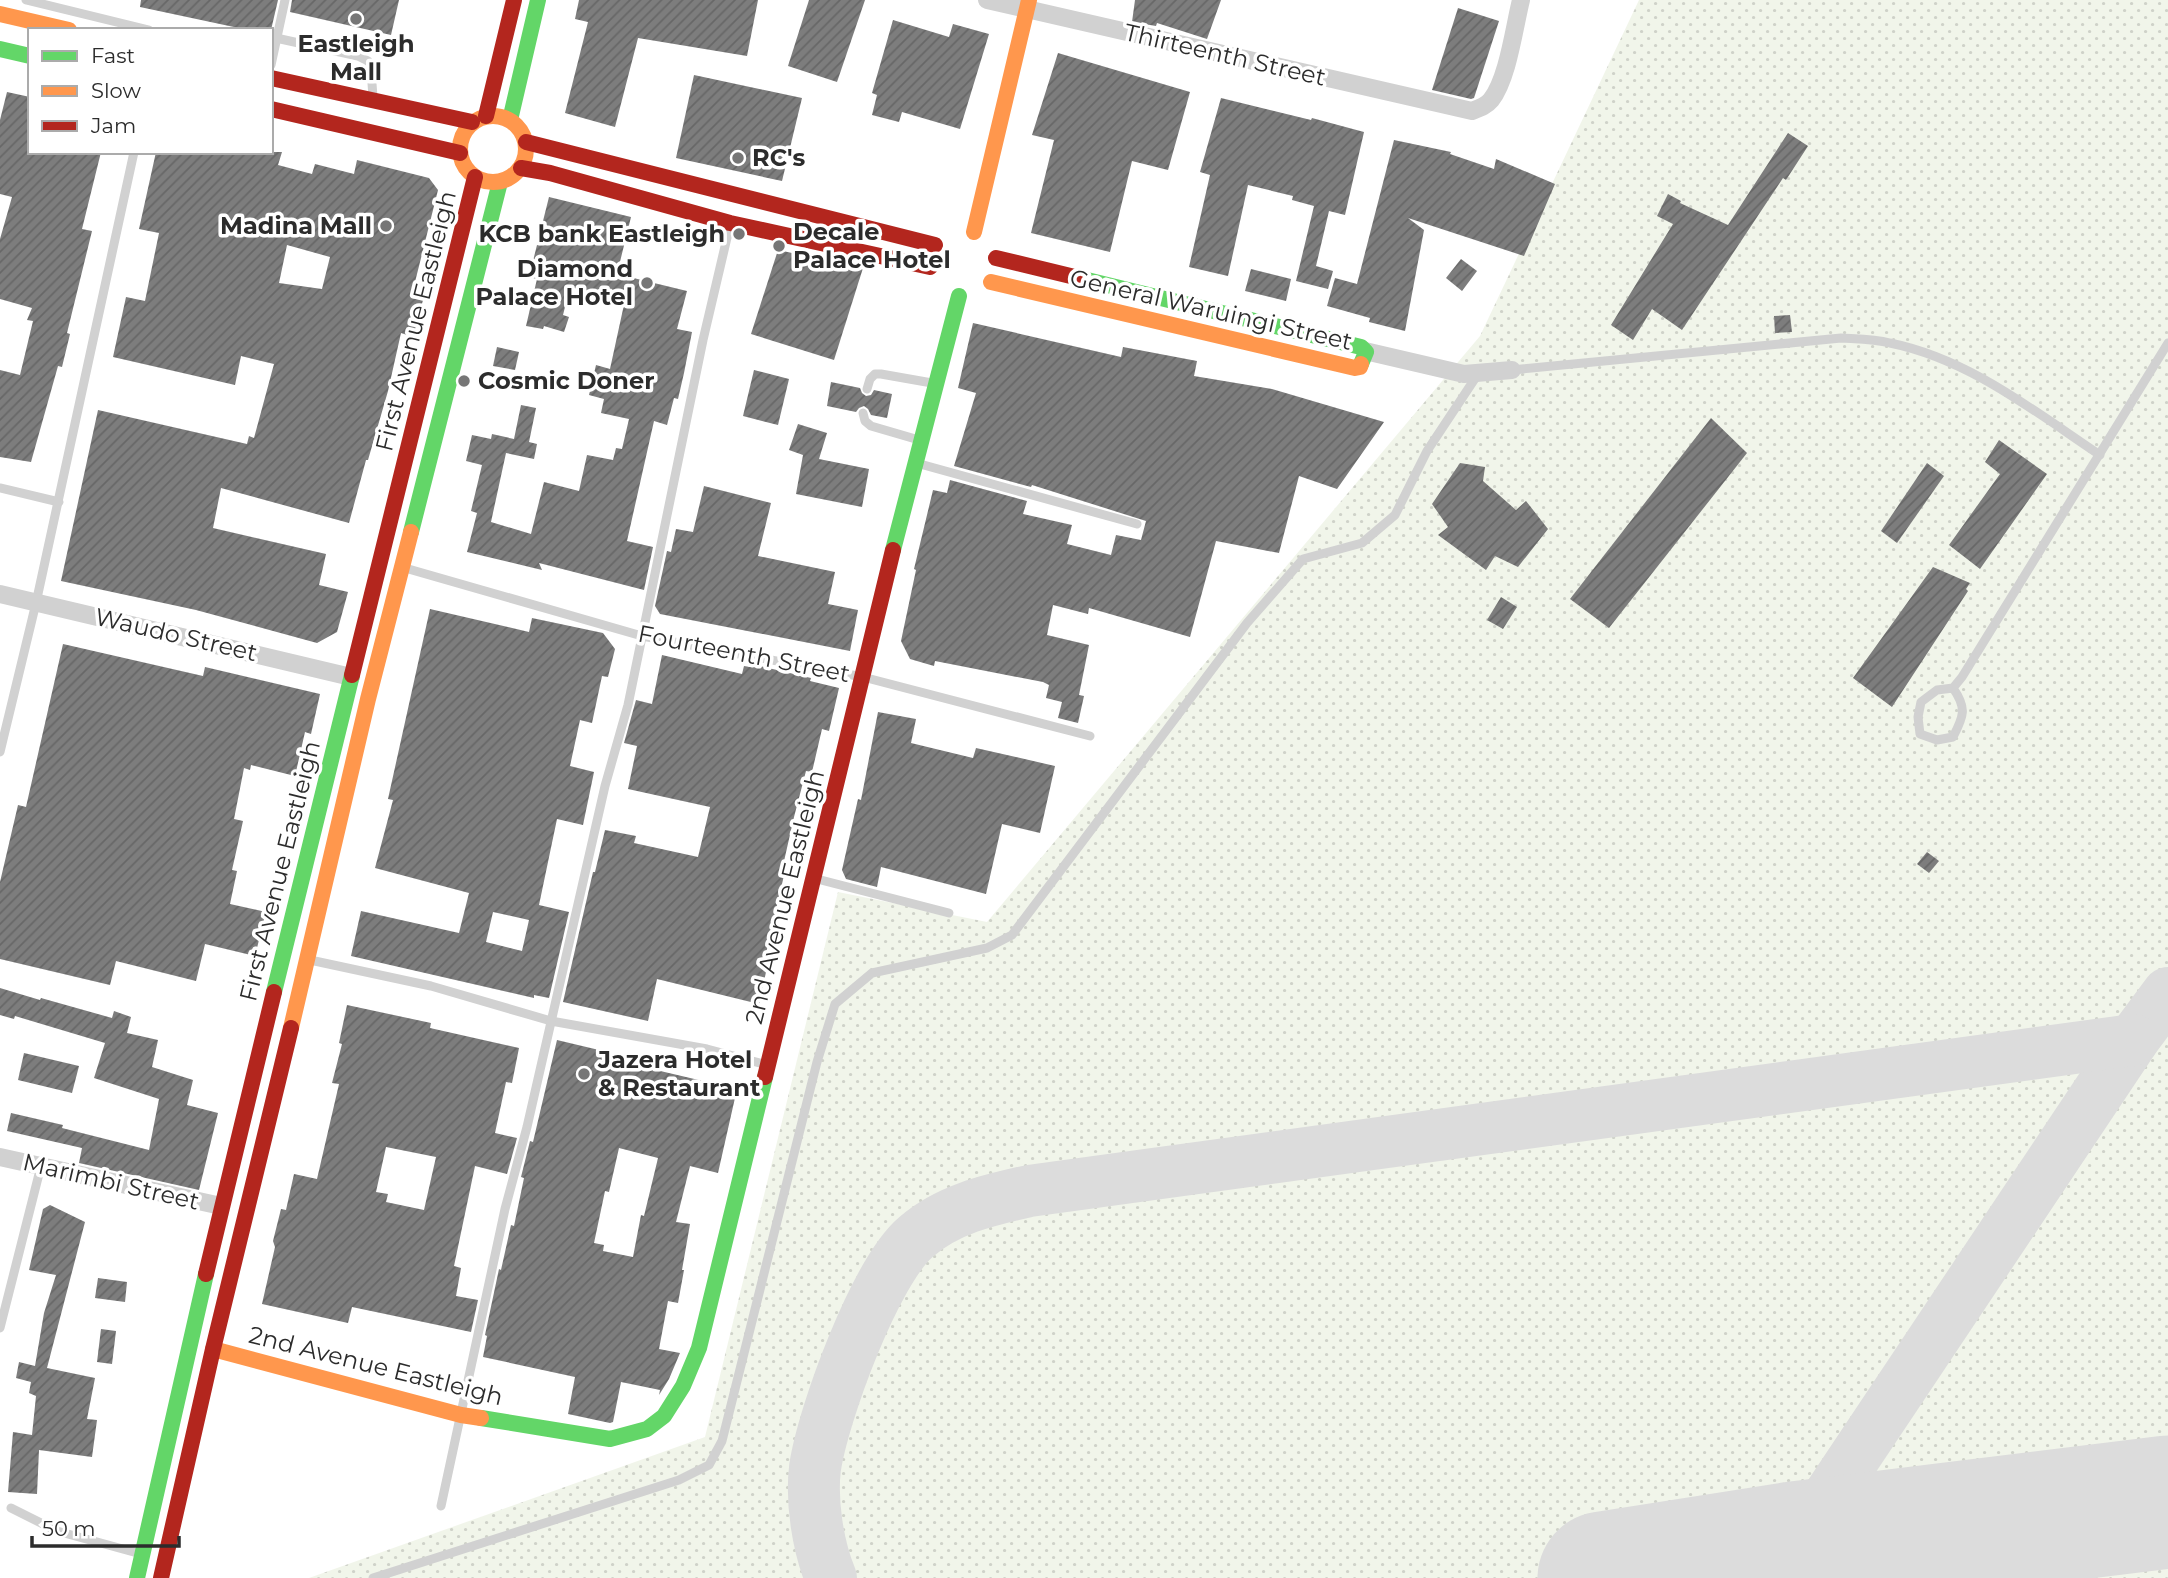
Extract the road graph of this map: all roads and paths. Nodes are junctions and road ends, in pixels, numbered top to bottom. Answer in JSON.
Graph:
{"nodes":[{"id":1,"x":26,"y":0,"type":"edge"},
{"id":2,"x":285,"y":0,"type":"edge"},
{"id":3,"x":514,"y":0,"type":"edge"},
{"id":4,"x":538,"y":0,"type":"edge"},
{"id":5,"x":987,"y":0,"type":"edge"},
{"id":6,"x":1521,"y":0,"type":"edge"},
{"id":7,"x":1028,"y":5,"type":"edge"},
{"id":8,"x":0,"y":14,"type":"edge"},
{"id":9,"x":21,"y":18,"type":"junction"},
{"id":10,"x":61,"y":28,"type":"edge"},
{"id":11,"x":141,"y":28,"type":"edge"},
{"id":12,"x":276,"y":38,"type":"junction"},
{"id":13,"x":0,"y":49,"type":"edge"},
{"id":14,"x":28,"y":55,"type":"edge"},
{"id":15,"x":273,"y":55,"type":"edge"},
{"id":16,"x":273,"y":78,"type":"edge"},
{"id":17,"x":373,"y":100,"type":"junction"},
{"id":18,"x":273,"y":110,"type":"edge"},
{"id":19,"x":479,"y":119,"type":"junction"},
{"id":20,"x":510,"y":120,"type":"junction"},
{"id":21,"x":526,"y":142,"type":"junction"},
{"id":22,"x":460,"y":153,"type":"junction"},
{"id":23,"x":134,"y":154,"type":"edge"},
{"id":24,"x":521,"y":167,"type":"junction"},
{"id":25,"x":475,"y":177,"type":"junction"},
{"id":26,"x":500,"y":182,"type":"junction"},
{"id":27,"x":730,"y":223,"type":"junction"},
{"id":28,"x":963,"y":231,"type":"junction"},
{"id":29,"x":934,"y":245,"type":"junction"},
{"id":30,"x":996,"y":258,"type":"junction"},
{"id":31,"x":991,"y":282,"type":"junction"},
{"id":32,"x":2168,"y":343,"type":"edge"},
{"id":33,"x":1365,"y":351,"type":"junction"},
{"id":34,"x":1512,"y":370,"type":"joint"},
{"id":35,"x":1479,"y":373,"type":"junction"},
{"id":36,"x":936,"y":384,"type":"junction"},
{"id":37,"x":867,"y":389,"type":"dead end"},
{"id":38,"x":863,"y":413,"type":"dead end"},
{"id":39,"x":921,"y":440,"type":"junction"},
{"id":40,"x":2099,"y":455,"type":"junction"},
{"id":41,"x":915,"y":463,"type":"junction"},
{"id":42,"x":0,"y":488,"type":"edge"},
{"id":43,"x":59,"y":502,"type":"junction"},
{"id":44,"x":1137,"y":524,"type":"dead end"},
{"id":45,"x":400,"y":566,"type":"junction"},
{"id":46,"x":0,"y":594,"type":"edge"},
{"id":47,"x":36,"y":603,"type":"junction"},
{"id":48,"x":642,"y":636,"type":"junction"},
{"id":49,"x":351,"y":677,"type":"junction"},
{"id":50,"x":863,"y":677,"type":"junction"},
{"id":51,"x":1953,"y":688,"type":"junction"},
{"id":52,"x":1090,"y":736,"type":"dead end"},
{"id":53,"x":0,"y":752,"type":"edge"},
{"id":54,"x":811,"y":877,"type":"junction"},
{"id":55,"x":949,"y":914,"type":"dead end"},
{"id":56,"x":308,"y":960,"type":"junction"},
{"id":57,"x":551,"y":1021,"type":"junction"},
{"id":58,"x":768,"y":1065,"type":"junction"},
{"id":59,"x":0,"y":1157,"type":"edge"},
{"id":60,"x":41,"y":1166,"type":"junction"},
{"id":61,"x":221,"y":1206,"type":"junction"},
{"id":62,"x":0,"y":1328,"type":"edge"},
{"id":63,"x":213,"y":1349,"type":"junction"},
{"id":64,"x":461,"y":1415,"type":"junction"},
{"id":65,"x":441,"y":1506,"type":"dead end"},
{"id":66,"x":12,"y":1508,"type":"dead end"},
{"id":67,"x":143,"y":1555,"type":"junction"},
{"id":68,"x":137,"y":1578,"type":"edge"},
{"id":69,"x":161,"y":1578,"type":"edge"},
{"id":70,"x":373,"y":1578,"type":"edge"}],
"edges":[{"from":1,"to":9,"type":"lane"},
{"from":1,"to":11,"type":"lane"},
{"from":2,"to":12,"type":"lane"},
{"from":3,"to":19,"type":"main road"},
{"from":4,"to":20,"type":"main road"},
{"from":5,"to":7,"type":"street","name":"Thirteenth Street"},
{"from":6,"to":7,"type":"street","name":"Thirteenth Street"},
{"from":7,"to":28,"type":"main road"},
{"from":8,"to":9,"type":"main road"},
{"from":9,"to":10,"type":"main road"},
{"from":12,"to":15,"type":"lane"},
{"from":12,"to":17,"type":"lane"},
{"from":13,"to":14,"type":"main road"},
{"from":16,"to":17,"type":"main road"},
{"from":17,"to":19,"type":"main road"},
{"from":18,"to":22,"type":"main road"},
{"from":19,"to":20,"type":"main road"},
{"from":19,"to":22,"type":"main road"},
{"from":20,"to":21,"type":"main road"},
{"from":21,"to":24,"type":"main road"},
{"from":21,"to":29,"type":"main road"},
{"from":22,"to":25,"type":"main road"},
{"from":23,"to":43,"type":"lane"},
{"from":24,"to":26,"type":"main road"},
{"from":24,"to":27,"type":"main road"},
{"from":25,"to":26,"type":"main road"},
{"from":25,"to":49,"type":"main road","name":"First Avenue Eastleigh"},
{"from":26,"to":45,"type":"main road","name":"First Avenue Eastleigh"},
{"from":27,"to":29,"type":"main road"},
{"from":27,"to":48,"type":"lane"},
{"from":28,"to":29,"type":"main road"},
{"from":28,"to":30,"type":"main road"},
{"from":30,"to":31,"type":"main road"},
{"from":30,"to":33,"type":"main road","name":"General Waruingi Street"},
{"from":31,"to":33,"type":"main road","name":"General Waruingi Street"},
{"from":31,"to":36,"type":"main road","name":"2nd Avenue Eastleigh"},
{"from":32,"to":40,"type":"lane"},
{"from":33,"to":35,"type":"street"},
{"from":34,"to":35,"type":"street"},
{"from":34,"to":40,"type":"lane"},
{"from":35,"to":70,"type":"lane"},
{"from":36,"to":37,"type":"lane"},
{"from":36,"to":39,"type":"main road","name":"2nd Avenue Eastleigh"},
{"from":38,"to":39,"type":"lane"},
{"from":39,"to":41,"type":"main road","name":"2nd Avenue Eastleigh"},
{"from":40,"to":51,"type":"lane"},
{"from":41,"to":44,"type":"lane"},
{"from":41,"to":50,"type":"main road","name":"2nd Avenue Eastleigh"},
{"from":42,"to":43,"type":"lane"},
{"from":43,"to":47,"type":"lane"},
{"from":45,"to":48,"type":"lane","name":"Fourteenth Street"},
{"from":45,"to":56,"type":"main road","name":"First Avenue Eastleigh"},
{"from":46,"to":47,"type":"street","name":"Waudo Street"},
{"from":47,"to":49,"type":"street","name":"Waudo Street"},
{"from":47,"to":53,"type":"lane"},
{"from":48,"to":50,"type":"lane","name":"Fourteenth Street"},
{"from":48,"to":57,"type":"lane"},
{"from":49,"to":61,"type":"main road","name":"First Avenue Eastleigh"},
{"from":50,"to":52,"type":"lane","name":"Fourteenth Street"},
{"from":50,"to":54,"type":"main road","name":"2nd Avenue Eastleigh"},
{"from":51,"to":51,"type":"lane"},
{"from":54,"to":55,"type":"lane"},
{"from":54,"to":58,"type":"main road","name":"2nd Avenue Eastleigh"},
{"from":56,"to":57,"type":"lane"},
{"from":56,"to":63,"type":"main road","name":"First Avenue Eastleigh"},
{"from":57,"to":58,"type":"lane"},
{"from":57,"to":64,"type":"lane"},
{"from":58,"to":64,"type":"main road","name":"2nd Avenue Eastleigh"},
{"from":59,"to":60,"type":"street","name":"Marimbi Street"},
{"from":60,"to":61,"type":"street","name":"Marimbi Street"},
{"from":60,"to":62,"type":"lane"},
{"from":61,"to":67,"type":"main road","name":"First Avenue Eastleigh"},
{"from":63,"to":64,"type":"main road","name":"2nd Avenue Eastleigh"},
{"from":63,"to":69,"type":"main road","name":"First Avenue Eastleigh"},
{"from":64,"to":65,"type":"lane"},
{"from":66,"to":67,"type":"lane"},
{"from":67,"to":68,"type":"main road","name":"First Avenue Eastleigh"}]}
